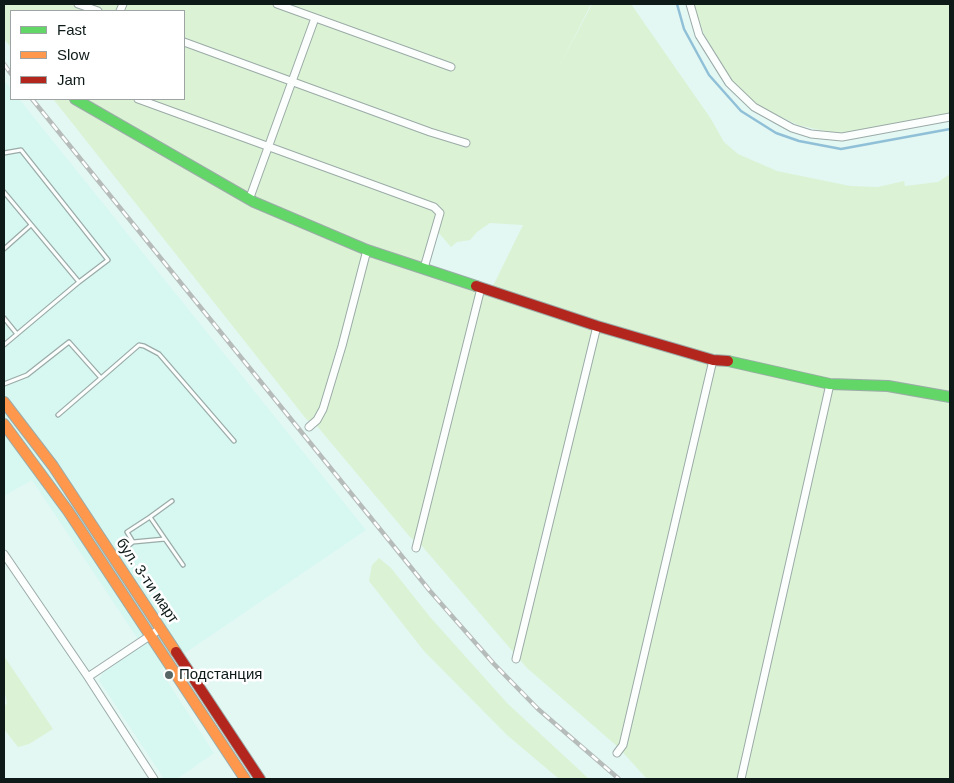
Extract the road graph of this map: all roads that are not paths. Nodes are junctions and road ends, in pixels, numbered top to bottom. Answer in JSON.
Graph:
{"nodes":[{"id":1,"x":78,"y":4,"type":"edge"},
{"id":2,"x":278,"y":4,"type":"edge"},
{"id":3,"x":690,"y":4,"type":"edge"},
{"id":4,"x":95,"y":10,"type":"edge"},
{"id":5,"x":315,"y":18,"type":"junction"},
{"id":6,"x":185,"y":42,"type":"edge"},
{"id":7,"x":450,"y":67,"type":"dead end"},
{"id":8,"x":292,"y":82,"type":"junction"},
{"id":9,"x":141,"y":100,"type":"edge"},
{"id":10,"x":82,"y":101,"type":"edge"},
{"id":11,"x":950,"y":117,"type":"edge"},
{"id":12,"x":466,"y":143,"type":"dead end"},
{"id":13,"x":268,"y":146,"type":"junction"},
{"id":14,"x":4,"y":153,"type":"edge"},
{"id":15,"x":4,"y":192,"type":"edge"},
{"id":16,"x":249,"y":200,"type":"junction"},
{"id":17,"x":31,"y":225,"type":"junction"},
{"id":18,"x":4,"y":249,"type":"edge"},
{"id":19,"x":367,"y":250,"type":"junction"},
{"id":20,"x":424,"y":268,"type":"junction"},
{"id":21,"x":79,"y":282,"type":"junction"},
{"id":22,"x":481,"y":288,"type":"junction"},
{"id":23,"x":4,"y":318,"type":"edge"},
{"id":24,"x":597,"y":326,"type":"junction"},
{"id":25,"x":17,"y":334,"type":"junction"},
{"id":26,"x":4,"y":345,"type":"edge"},
{"id":27,"x":714,"y":360,"type":"junction"},
{"id":28,"x":101,"y":378,"type":"junction"},
{"id":29,"x":4,"y":384,"type":"edge"},
{"id":30,"x":830,"y":384,"type":"junction"},
{"id":31,"x":950,"y":397,"type":"edge"},
{"id":32,"x":4,"y":402,"type":"edge"},
{"id":33,"x":58,"y":415,"type":"dead end"},
{"id":34,"x":4,"y":424,"type":"edge"},
{"id":35,"x":309,"y":427,"type":"dead end"},
{"id":36,"x":234,"y":441,"type":"dead end"},
{"id":37,"x":172,"y":501,"type":"dead end"},
{"id":38,"x":150,"y":517,"type":"junction"},
{"id":39,"x":165,"y":538,"type":"junction"},
{"id":40,"x":133,"y":542,"type":"junction"},
{"id":41,"x":416,"y":548,"type":"dead end"},
{"id":42,"x":4,"y":554,"type":"edge"},
{"id":43,"x":113,"y":557,"type":"junction"},
{"id":44,"x":103,"y":565,"type":"junction"},
{"id":45,"x":183,"y":565,"type":"dead end"},
{"id":46,"x":160,"y":629,"type":"junction"},
{"id":47,"x":151,"y":636,"type":"junction"},
{"id":48,"x":516,"y":659,"type":"dead end"},
{"id":49,"x":88,"y":678,"type":"junction"},
{"id":50,"x":617,"y":753,"type":"dead end"},
{"id":51,"x":154,"y":779,"type":"edge"},
{"id":52,"x":246,"y":779,"type":"edge"},
{"id":53,"x":260,"y":779,"type":"edge"},
{"id":54,"x":741,"y":779,"type":"edge"}],
"edges":[{"from":1,"to":4,"type":"street"},
{"from":2,"to":5,"type":"street"},
{"from":3,"to":11,"type":"street"},
{"from":5,"to":7,"type":"street"},
{"from":5,"to":8,"type":"street"},
{"from":6,"to":8,"type":"street"},
{"from":8,"to":12,"type":"street"},
{"from":8,"to":13,"type":"street"},
{"from":9,"to":13,"type":"street"},
{"from":10,"to":16,"type":"street"},
{"from":13,"to":16,"type":"street"},
{"from":13,"to":20,"type":"street"},
{"from":14,"to":21,"type":"lane"},
{"from":15,"to":17,"type":"lane"},
{"from":16,"to":19,"type":"street"},
{"from":17,"to":18,"type":"lane"},
{"from":17,"to":21,"type":"lane"},
{"from":19,"to":20,"type":"street"},
{"from":19,"to":35,"type":"street"},
{"from":20,"to":22,"type":"street"},
{"from":21,"to":25,"type":"lane"},
{"from":22,"to":24,"type":"street"},
{"from":22,"to":41,"type":"street"},
{"from":23,"to":25,"type":"lane"},
{"from":24,"to":27,"type":"street"},
{"from":24,"to":48,"type":"street"},
{"from":25,"to":26,"type":"lane"},
{"from":27,"to":30,"type":"street"},
{"from":27,"to":50,"type":"street"},
{"from":28,"to":29,"type":"lane"},
{"from":28,"to":33,"type":"lane"},
{"from":28,"to":36,"type":"lane"},
{"from":30,"to":31,"type":"street"},
{"from":30,"to":54,"type":"street"},
{"from":32,"to":43,"type":"street","name":"бул. 3-ти март"},
{"from":34,"to":44,"type":"street","name":"бул. 3-ти март"},
{"from":37,"to":38,"type":"lane"},
{"from":38,"to":39,"type":"lane"},
{"from":38,"to":40,"type":"lane"},
{"from":39,"to":40,"type":"lane"},
{"from":39,"to":45,"type":"lane"},
{"from":40,"to":43,"type":"lane"},
{"from":42,"to":49,"type":"street"},
{"from":43,"to":44,"type":"lane"},
{"from":43,"to":46,"type":"street","name":"бул. 3-ти март"},
{"from":44,"to":47,"type":"street","name":"бул. 3-ти март"},
{"from":46,"to":47,"type":"street"},
{"from":46,"to":53,"type":"street","name":"бул. 3-ти март"},
{"from":47,"to":49,"type":"street"},
{"from":47,"to":52,"type":"street","name":"бул. 3-ти март"},
{"from":49,"to":51,"type":"street"}]}
